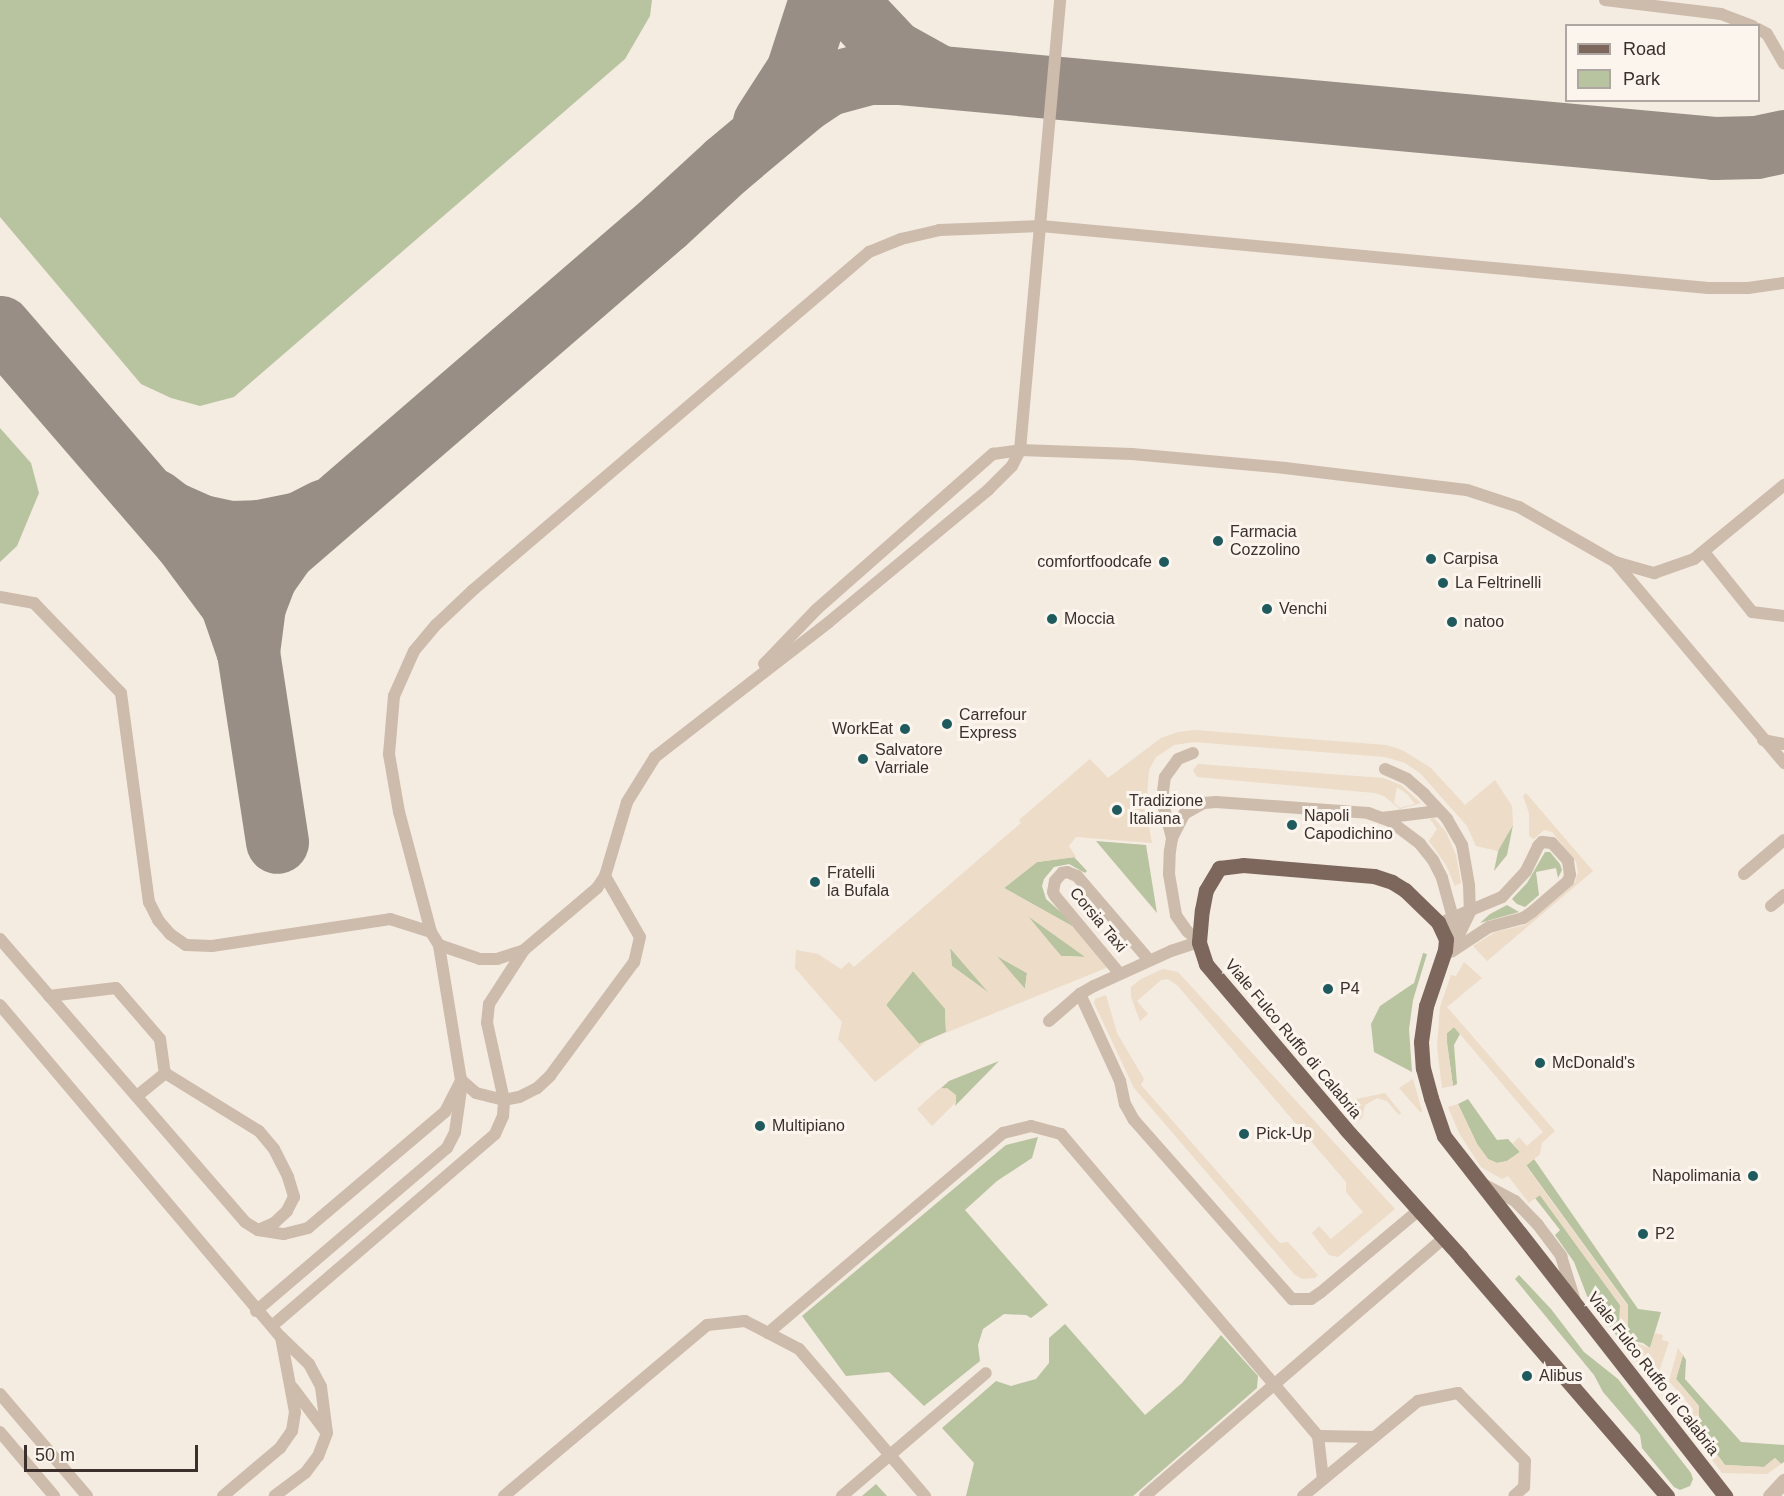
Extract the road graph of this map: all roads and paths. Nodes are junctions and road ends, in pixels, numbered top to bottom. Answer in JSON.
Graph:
{"nodes":[{"id":1,"x":1060,"y":0,"type":"edge"},
{"id":2,"x":1605,"y":0,"type":"edge"},
{"id":3,"x":1748,"y":24,"type":"edge"},
{"id":4,"x":1760,"y":30,"type":"edge"},
{"id":5,"x":1784,"y":63,"type":"edge"},
{"id":6,"x":1041,"y":226,"type":"junction"},
{"id":7,"x":1784,"y":283,"type":"edge"},
{"id":8,"x":1020,"y":450,"type":"junction"},
{"id":9,"x":1784,"y":484,"type":"edge"},
{"id":10,"x":1704,"y":552,"type":"junction"},
{"id":11,"x":1615,"y":562,"type":"junction"},
{"id":12,"x":0,"y":597,"type":"edge"},
{"id":13,"x":1784,"y":616,"type":"edge"},
{"id":14,"x":736,"y":693,"type":"junction"},
{"id":15,"x":1764,"y":740,"type":"junction"},
{"id":16,"x":1784,"y":744,"type":"edge"},
{"id":17,"x":1193,"y":753,"type":"dead end"},
{"id":18,"x":1784,"y":763,"type":"edge"},
{"id":19,"x":1385,"y":769,"type":"dead end"},
{"id":20,"x":1439,"y":811,"type":"junction"},
{"id":21,"x":1382,"y":818,"type":"junction"},
{"id":22,"x":1172,"y":838,"type":"junction"},
{"id":23,"x":1784,"y":840,"type":"edge"},
{"id":24,"x":1744,"y":874,"type":"dead end"},
{"id":25,"x":604,"y":876,"type":"junction"},
{"id":26,"x":1784,"y":895,"type":"edge"},
{"id":27,"x":1771,"y":906,"type":"dead end"},
{"id":28,"x":1470,"y":912,"type":"junction"},
{"id":29,"x":1446,"y":920,"type":"junction"},
{"id":30,"x":431,"y":932,"type":"junction"},
{"id":31,"x":0,"y":939,"type":"edge"},
{"id":32,"x":1199,"y":942,"type":"junction"},
{"id":33,"x":439,"y":945,"type":"junction"},
{"id":34,"x":524,"y":950,"type":"junction"},
{"id":35,"x":1446,"y":957,"type":"junction"},
{"id":36,"x":1149,"y":960,"type":"junction"},
{"id":37,"x":1120,"y":974,"type":"junction"},
{"id":38,"x":1080,"y":994,"type":"junction"},
{"id":39,"x":49,"y":996,"type":"junction"},
{"id":40,"x":0,"y":1005,"type":"edge"},
{"id":41,"x":1049,"y":1021,"type":"dead end"},
{"id":42,"x":165,"y":1073,"type":"junction"},
{"id":43,"x":461,"y":1080,"type":"junction"},
{"id":44,"x":137,"y":1096,"type":"junction"},
{"id":45,"x":504,"y":1100,"type":"junction"},
{"id":46,"x":1419,"y":1210,"type":"junction"},
{"id":47,"x":258,"y":1230,"type":"junction"},
{"id":48,"x":1444,"y":1238,"type":"junction"},
{"id":49,"x":256,"y":1311,"type":"junction"},
{"id":50,"x":272,"y":1326,"type":"junction"},
{"id":51,"x":768,"y":1332,"type":"junction"},
{"id":52,"x":280,"y":1337,"type":"junction"},
{"id":53,"x":986,"y":1373,"type":"dead end"},
{"id":54,"x":1274,"y":1384,"type":"junction"},
{"id":55,"x":292,"y":1387,"type":"junction"},
{"id":56,"x":0,"y":1394,"type":"edge"},
{"id":57,"x":0,"y":1432,"type":"edge"},
{"id":58,"x":327,"y":1432,"type":"junction"},
{"id":59,"x":1318,"y":1436,"type":"junction"},
{"id":60,"x":1372,"y":1437,"type":"junction"},
{"id":61,"x":890,"y":1455,"type":"junction"},
{"id":62,"x":1323,"y":1479,"type":"junction"},
{"id":63,"x":1784,"y":1481,"type":"edge"},
{"id":64,"x":54,"y":1496,"type":"edge"},
{"id":65,"x":87,"y":1496,"type":"edge"},
{"id":66,"x":223,"y":1496,"type":"edge"},
{"id":67,"x":275,"y":1496,"type":"edge"},
{"id":68,"x":504,"y":1496,"type":"edge"},
{"id":69,"x":842,"y":1496,"type":"edge"},
{"id":70,"x":925,"y":1496,"type":"edge"},
{"id":71,"x":1145,"y":1496,"type":"edge"},
{"id":72,"x":1303,"y":1496,"type":"edge"},
{"id":73,"x":1514,"y":1496,"type":"edge"},
{"id":74,"x":1667,"y":1496,"type":"edge"},
{"id":75,"x":1725,"y":1496,"type":"edge"},
{"id":76,"x":1770,"y":1496,"type":"edge"}],
"edges":[{"from":1,"to":6,"type":"lane"},
{"from":2,"to":3,"type":"lane"},
{"from":4,"to":5,"type":"lane"},
{"from":6,"to":7,"type":"lane"},
{"from":6,"to":8,"type":"lane"},
{"from":6,"to":30,"type":"lane"},
{"from":8,"to":11,"type":"lane"},
{"from":8,"to":14,"type":"lane"},
{"from":8,"to":14,"type":"lane"},
{"from":9,"to":10,"type":"lane"},
{"from":10,"to":11,"type":"lane"},
{"from":10,"to":13,"type":"lane"},
{"from":11,"to":15,"type":"lane"},
{"from":12,"to":30,"type":"lane"},
{"from":14,"to":25,"type":"lane"},
{"from":15,"to":16,"type":"lane"},
{"from":15,"to":18,"type":"lane"},
{"from":17,"to":22,"type":"lane"},
{"from":19,"to":20,"type":"lane"},
{"from":20,"to":21,"type":"lane"},
{"from":20,"to":28,"type":"lane"},
{"from":21,"to":22,"type":"lane"},
{"from":21,"to":29,"type":"lane"},
{"from":22,"to":32,"type":"lane"},
{"from":23,"to":24,"type":"lane"},
{"from":25,"to":34,"type":"lane"},
{"from":25,"to":45,"type":"lane"},
{"from":26,"to":27,"type":"lane"},
{"from":28,"to":29,"type":"lane"},
{"from":28,"to":35,"type":"lane"},
{"from":28,"to":35,"type":"lane"},
{"from":29,"to":32,"type":"main road"},
{"from":29,"to":35,"type":"main road","name":"Viale Fulco Ruffo di Calabria"},
{"from":30,"to":33,"type":"lane"},
{"from":31,"to":39,"type":"lane"},
{"from":32,"to":36,"type":"lane"},
{"from":32,"to":46,"type":"main road","name":"Viale Fulco Ruffo di Calabria"},
{"from":33,"to":34,"type":"lane"},
{"from":33,"to":43,"type":"lane"},
{"from":34,"to":45,"type":"lane"},
{"from":35,"to":75,"type":"main road","name":"Viale Fulco Ruffo di Calabria"},
{"from":36,"to":37,"type":"lane"},
{"from":36,"to":37,"type":"lane","name":"Corsia Taxi"},
{"from":37,"to":38,"type":"lane"},
{"from":38,"to":41,"type":"lane"},
{"from":38,"to":46,"type":"lane"},
{"from":39,"to":42,"type":"lane"},
{"from":39,"to":44,"type":"lane"},
{"from":40,"to":49,"type":"lane"},
{"from":42,"to":44,"type":"lane"},
{"from":42,"to":47,"type":"lane"},
{"from":43,"to":45,"type":"lane"},
{"from":43,"to":47,"type":"lane"},
{"from":43,"to":49,"type":"lane"},
{"from":44,"to":47,"type":"lane"},
{"from":45,"to":50,"type":"lane"},
{"from":46,"to":48,"type":"main road","name":"Viale Fulco Ruffo di Calabria"},
{"from":48,"to":54,"type":"lane"},
{"from":48,"to":74,"type":"main road","name":"Viale Fulco Ruffo di Calabria"},
{"from":49,"to":50,"type":"lane"},
{"from":50,"to":52,"type":"lane"},
{"from":51,"to":54,"type":"lane"},
{"from":51,"to":61,"type":"lane"},
{"from":51,"to":68,"type":"lane"},
{"from":52,"to":55,"type":"lane"},
{"from":52,"to":58,"type":"lane"},
{"from":53,"to":61,"type":"lane"},
{"from":54,"to":59,"type":"lane"},
{"from":54,"to":71,"type":"lane"},
{"from":55,"to":58,"type":"lane"},
{"from":55,"to":66,"type":"lane"},
{"from":56,"to":65,"type":"lane"},
{"from":57,"to":64,"type":"lane"},
{"from":58,"to":67,"type":"lane"},
{"from":59,"to":60,"type":"lane"},
{"from":59,"to":62,"type":"lane"},
{"from":60,"to":62,"type":"lane"},
{"from":60,"to":73,"type":"lane"},
{"from":61,"to":69,"type":"lane"},
{"from":61,"to":70,"type":"lane"},
{"from":62,"to":72,"type":"lane"},
{"from":63,"to":76,"type":"street"}]}
